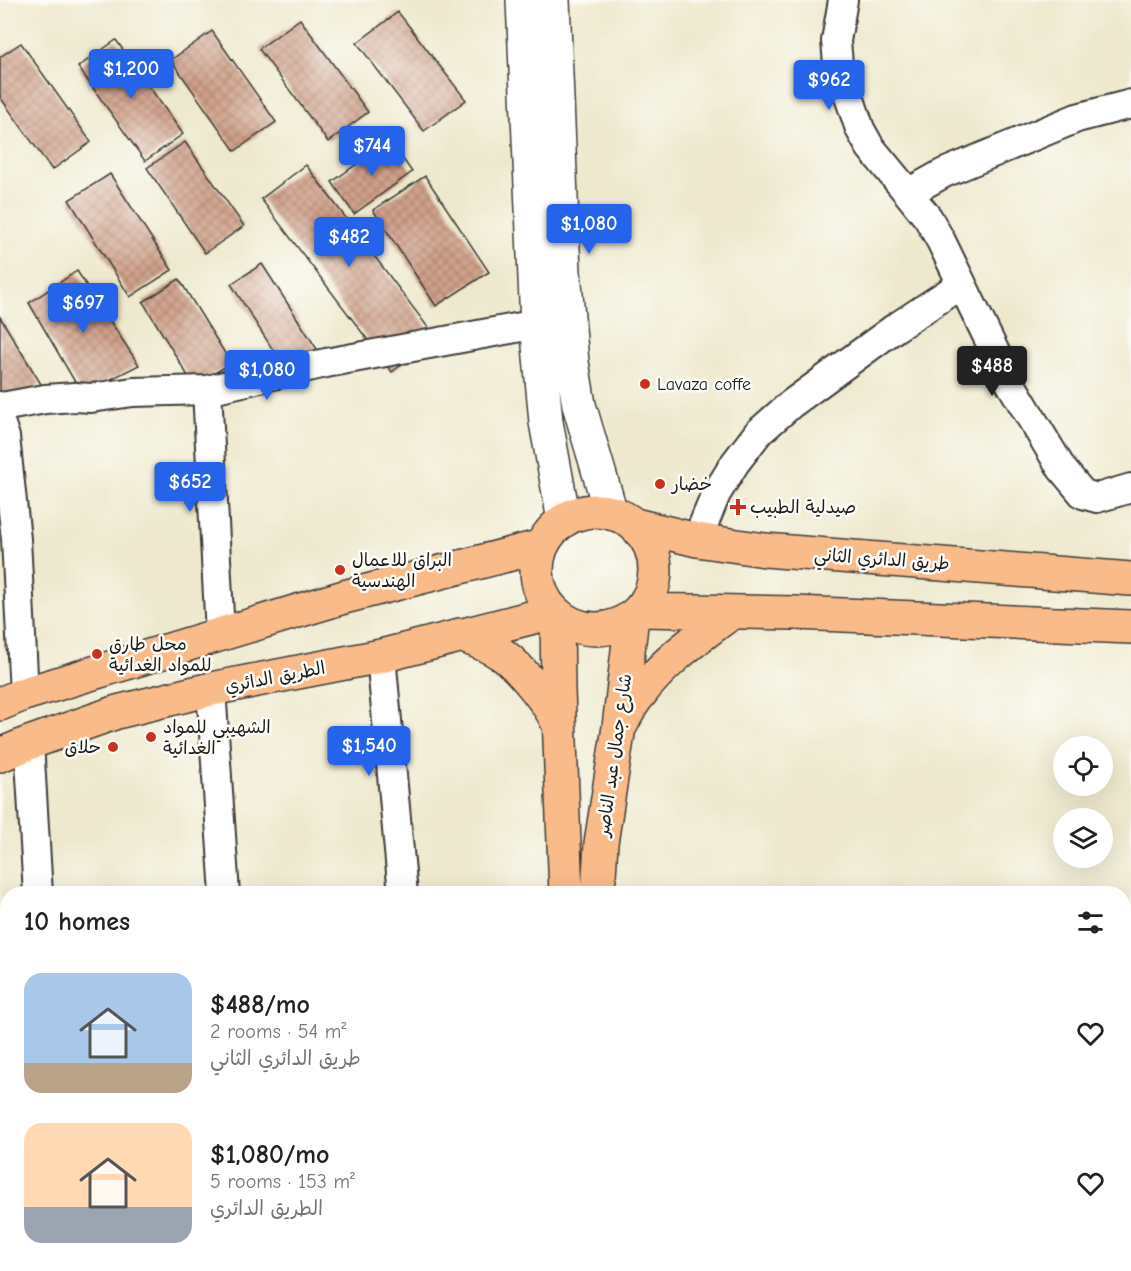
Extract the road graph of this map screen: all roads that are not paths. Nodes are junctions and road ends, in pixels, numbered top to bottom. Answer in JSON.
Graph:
{"nodes":[{"id":1,"x":523,"y":0,"type":"edge"},
{"id":2,"x":553,"y":0,"type":"edge"},
{"id":3,"x":843,"y":0,"type":"edge"},
{"id":4,"x":1131,"y":104,"type":"edge"},
{"id":5,"x":908,"y":193,"type":"junction"},
{"id":6,"x":962,"y":284,"type":"junction"},
{"id":7,"x":537,"y":324,"type":"junction"},
{"id":8,"x":207,"y":390,"type":"junction"},
{"id":9,"x":0,"y":406,"type":"edge"},
{"id":10,"x":0,"y":422,"type":"edge"},
{"id":11,"x":1131,"y":488,"type":"edge"},
{"id":12,"x":623,"y":519,"type":"junction"},
{"id":13,"x":564,"y":520,"type":"junction"},
{"id":14,"x":697,"y":540,"type":"junction"},
{"id":15,"x":542,"y":546,"type":"junction"},
{"id":16,"x":1131,"y":579,"type":"edge"},
{"id":17,"x":732,"y":612,"type":"junction"},
{"id":18,"x":555,"y":614,"type":"junction"},
{"id":19,"x":636,"y":614,"type":"junction"},
{"id":20,"x":1131,"y":627,"type":"edge"},
{"id":21,"x":220,"y":634,"type":"junction"},
{"id":22,"x":460,"y":636,"type":"junction"},
{"id":23,"x":381,"y":656,"type":"junction"},
{"id":24,"x":211,"y":689,"type":"junction"},
{"id":25,"x":12,"y":699,"type":"edge"},
{"id":26,"x":619,"y":727,"type":"junction"},
{"id":27,"x":559,"y":728,"type":"junction"},
{"id":28,"x":14,"y":749,"type":"edge"},
{"id":29,"x":37,"y":886,"type":"edge"},
{"id":30,"x":224,"y":886,"type":"edge"},
{"id":31,"x":402,"y":886,"type":"edge"},
{"id":32,"x":566,"y":886,"type":"edge"},
{"id":33,"x":598,"y":886,"type":"edge"}],
"edges":[{"from":1,"to":7,"type":"street"},
{"from":2,"to":12,"type":"street"},
{"from":3,"to":5,"type":"street"},
{"from":4,"to":5,"type":"street"},
{"from":5,"to":6,"type":"street"},
{"from":6,"to":11,"type":"street"},
{"from":6,"to":14,"type":"street"},
{"from":7,"to":8,"type":"street"},
{"from":7,"to":13,"type":"street"},
{"from":8,"to":9,"type":"street"},
{"from":8,"to":21,"type":"street"},
{"from":10,"to":25,"type":"street"},
{"from":12,"to":13,"type":"main road"},
{"from":12,"to":14,"type":"main road","name":"طريق الدائري الثاني"},
{"from":12,"to":19,"type":"main road"},
{"from":13,"to":15,"type":"main road"},
{"from":14,"to":16,"type":"main road","name":"طريق الدائري الثاني"},
{"from":15,"to":18,"type":"main road"},
{"from":15,"to":21,"type":"main road"},
{"from":17,"to":19,"type":"main road"},
{"from":17,"to":20,"type":"main road"},
{"from":17,"to":26,"type":"main road"},
{"from":18,"to":19,"type":"main road"},
{"from":18,"to":22,"type":"main road","name":"الطريق الدائري"},
{"from":18,"to":27,"type":"main road"},
{"from":19,"to":26,"type":"main road","name":"شارع جمال عبد الناصر"},
{"from":21,"to":25,"type":"main road"},
{"from":22,"to":23,"type":"main road","name":"الطريق الدائري"},
{"from":22,"to":27,"type":"main road"},
{"from":23,"to":24,"type":"main road","name":"الطريق الدائري"},
{"from":23,"to":31,"type":"street"},
{"from":24,"to":28,"type":"main road","name":"الطريق الدائري"},
{"from":24,"to":30,"type":"street"},
{"from":26,"to":33,"type":"main road","name":"شارع جمال عبد الناصر"},
{"from":27,"to":32,"type":"main road"},
{"from":28,"to":29,"type":"street"}]}
